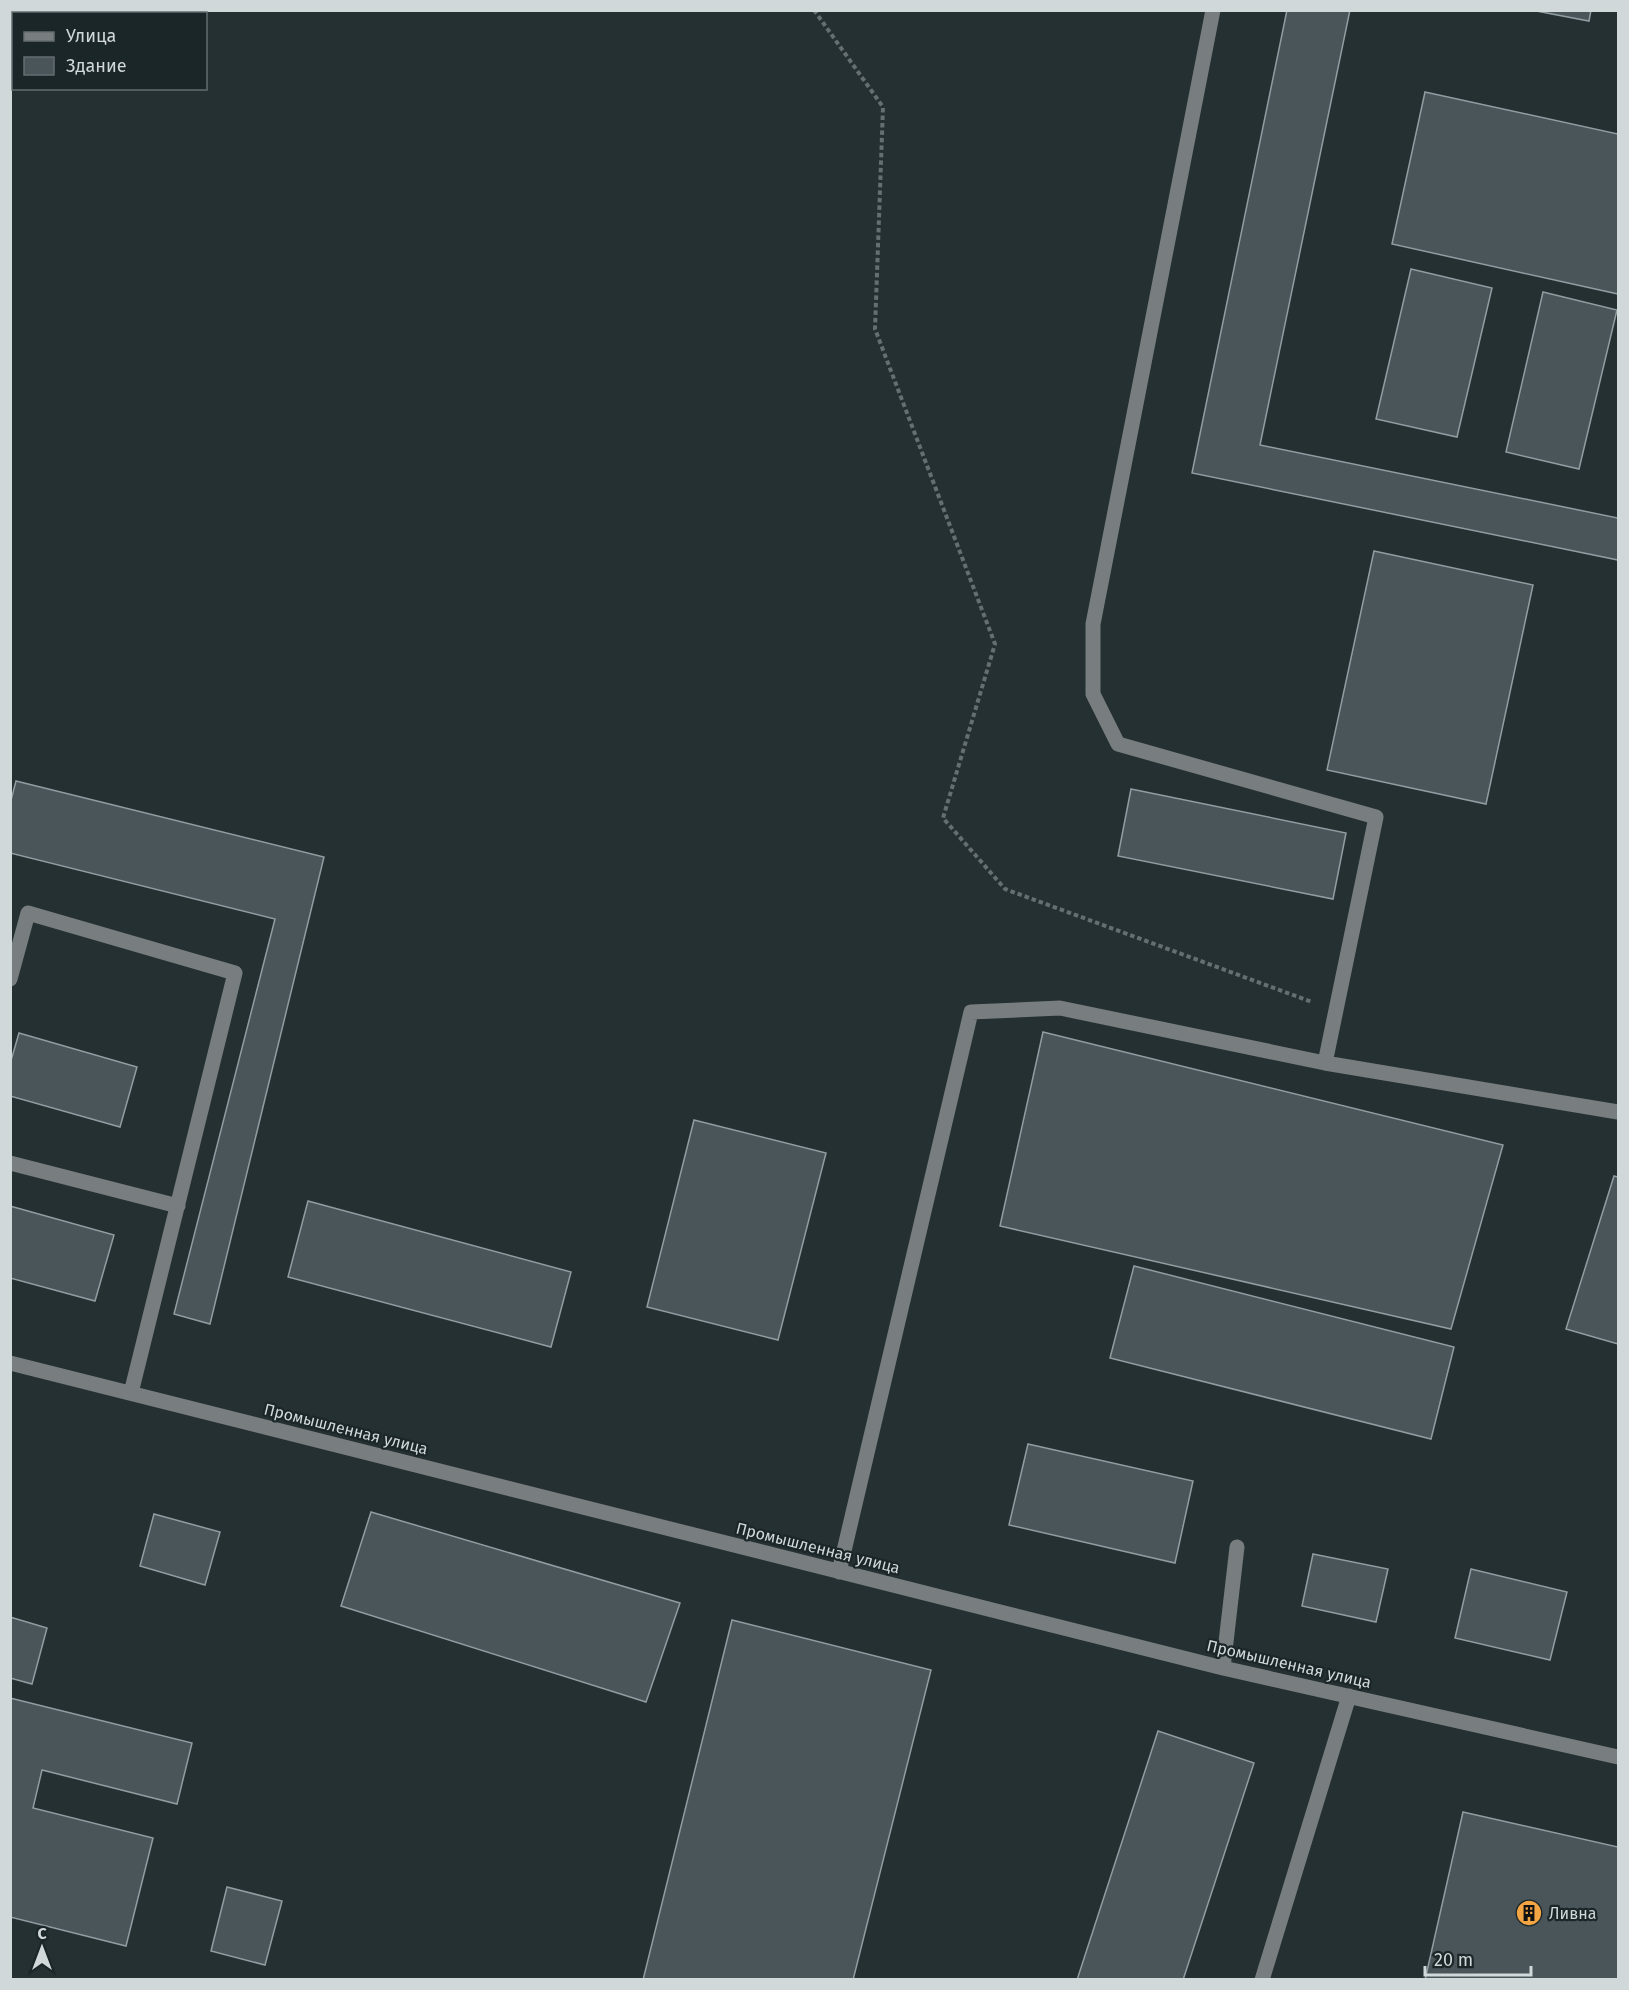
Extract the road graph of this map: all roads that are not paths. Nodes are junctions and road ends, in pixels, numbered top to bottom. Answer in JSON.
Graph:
{"nodes":[{"id":1,"x":1213,"y":10,"type":"edge"},
{"id":2,"x":10,"y":979,"type":"edge"},
{"id":3,"x":1325,"y":1063,"type":"junction"},
{"id":4,"x":1618,"y":1112,"type":"edge"},
{"id":5,"x":10,"y":1163,"type":"edge"},
{"id":6,"x":178,"y":1206,"type":"junction"},
{"id":7,"x":10,"y":1363,"type":"edge"},
{"id":8,"x":131,"y":1393,"type":"junction"},
{"id":9,"x":1237,"y":1547,"type":"dead end"},
{"id":10,"x":839,"y":1572,"type":"junction"},
{"id":11,"x":1223,"y":1668,"type":"junction"},
{"id":12,"x":1349,"y":1696,"type":"junction"},
{"id":13,"x":1618,"y":1757,"type":"edge"},
{"id":14,"x":1262,"y":1980,"type":"edge"}],
"edges":[{"from":1,"to":3,"type":"street"},
{"from":2,"to":6,"type":"street"},
{"from":3,"to":4,"type":"street"},
{"from":3,"to":10,"type":"street"},
{"from":5,"to":6,"type":"street"},
{"from":6,"to":8,"type":"street"},
{"from":7,"to":8,"type":"street","name":"Промышленная улица"},
{"from":8,"to":10,"type":"street","name":"Промышленная улица"},
{"from":9,"to":11,"type":"street"},
{"from":10,"to":11,"type":"street","name":"Промышленная улица"},
{"from":11,"to":12,"type":"street","name":"Промышленная улица"},
{"from":12,"to":13,"type":"street","name":"Промышленная улица"},
{"from":12,"to":14,"type":"street"}]}
